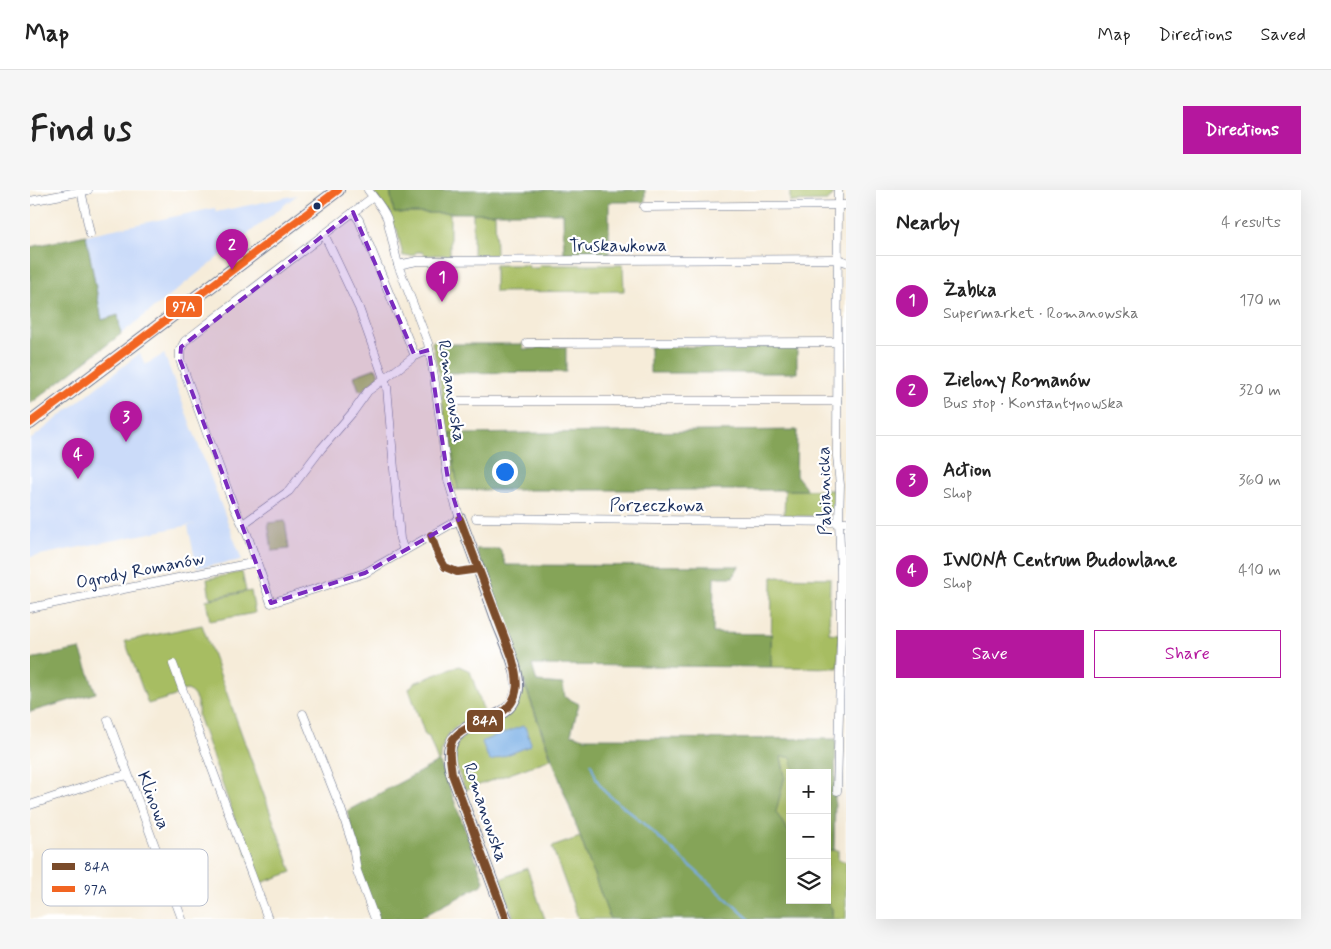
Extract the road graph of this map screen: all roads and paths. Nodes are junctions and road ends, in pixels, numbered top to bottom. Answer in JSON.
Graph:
{"nodes":[{"id":1,"x":84,"y":190,"type":"edge"},
{"id":2,"x":338,"y":190,"type":"edge"},
{"id":3,"x":838,"y":190,"type":"edge"},
{"id":4,"x":370,"y":193,"type":"edge"},
{"id":5,"x":30,"y":201,"type":"edge"},
{"id":6,"x":842,"y":205,"type":"edge"},
{"id":7,"x":644,"y":207,"type":"dead end"},
{"id":8,"x":353,"y":212,"type":"junction"},
{"id":9,"x":90,"y":234,"type":"dead end"},
{"id":10,"x":324,"y":234,"type":"junction"},
{"id":11,"x":842,"y":261,"type":"edge"},
{"id":12,"x":398,"y":265,"type":"junction"},
{"id":13,"x":837,"y":327,"type":"junction"},
{"id":14,"x":846,"y":327,"type":"edge"},
{"id":15,"x":837,"y":342,"type":"junction"},
{"id":16,"x":527,"y":343,"type":"dead end"},
{"id":17,"x":429,"y":350,"type":"junction"},
{"id":18,"x":415,"y":356,"type":"junction"},
{"id":19,"x":384,"y":378,"type":"junction"},
{"id":20,"x":455,"y":402,"type":"dead end"},
{"id":21,"x":837,"y":402,"type":"junction"},
{"id":22,"x":842,"y":414,"type":"edge"},
{"id":23,"x":30,"y":422,"type":"edge"},
{"id":24,"x":476,"y":518,"type":"dead end"},
{"id":25,"x":460,"y":519,"type":"junction"},
{"id":26,"x":842,"y":521,"type":"edge"},
{"id":27,"x":243,"y":524,"type":"junction"},
{"id":28,"x":404,"y":551,"type":"junction"},
{"id":29,"x":257,"y":562,"type":"junction"},
{"id":30,"x":843,"y":571,"type":"edge"},
{"id":31,"x":30,"y":608,"type":"edge"},
{"id":32,"x":173,"y":664,"type":"dead end"},
{"id":33,"x":304,"y":714,"type":"dead end"},
{"id":34,"x":108,"y":720,"type":"dead end"},
{"id":35,"x":128,"y":775,"type":"junction"},
{"id":36,"x":837,"y":791,"type":"dead end"},
{"id":37,"x":30,"y":805,"type":"edge"},
{"id":38,"x":156,"y":849,"type":"edge"},
{"id":39,"x":177,"y":906,"type":"edge"},
{"id":40,"x":182,"y":919,"type":"edge"},
{"id":41,"x":268,"y":919,"type":"edge"},
{"id":42,"x":375,"y":919,"type":"edge"},
{"id":43,"x":506,"y":919,"type":"edge"}],
"edges":[{"from":1,"to":5,"type":"street"},
{"from":1,"to":9,"type":"street"},
{"from":2,"to":23,"type":"main road"},
{"from":3,"to":6,"type":"street","name":"Pabianicka"},
{"from":4,"to":8,"type":"street"},
{"from":4,"to":12,"type":"street","name":"Romanowska"},
{"from":6,"to":7,"type":"street"},
{"from":6,"to":11,"type":"street","name":"Pabianicka"},
{"from":8,"to":10,"type":"street"},
{"from":8,"to":18,"type":"street"},
{"from":10,"to":19,"type":"street"},
{"from":10,"to":27,"type":"street"},
{"from":11,"to":12,"type":"street","name":"Truskawkowa"},
{"from":11,"to":13,"type":"street","name":"Pabianicka"},
{"from":12,"to":17,"type":"street","name":"Romanowska"},
{"from":13,"to":14,"type":"street"},
{"from":13,"to":15,"type":"street","name":"Pabianicka"},
{"from":15,"to":16,"type":"street"},
{"from":15,"to":21,"type":"street","name":"Pabianicka"},
{"from":17,"to":18,"type":"street"},
{"from":17,"to":25,"type":"street","name":"Romanowska"},
{"from":18,"to":19,"type":"street"},
{"from":19,"to":27,"type":"street"},
{"from":19,"to":28,"type":"street"},
{"from":20,"to":21,"type":"street"},
{"from":21,"to":22,"type":"street","name":"Pabianicka"},
{"from":22,"to":26,"type":"street","name":"Pabianicka"},
{"from":24,"to":26,"type":"street","name":"Porzeczkowa"},
{"from":25,"to":28,"type":"street"},
{"from":25,"to":43,"type":"street","name":"Romanowska"},
{"from":26,"to":30,"type":"street","name":"Pabianicka"},
{"from":27,"to":29,"type":"street"},
{"from":28,"to":29,"type":"street"},
{"from":29,"to":31,"type":"street","name":"Ogrody Romanów"},
{"from":30,"to":36,"type":"street","name":"Pabianicka"},
{"from":32,"to":41,"type":"street"},
{"from":33,"to":42,"type":"street"},
{"from":34,"to":35,"type":"street","name":"Klinowa"},
{"from":35,"to":37,"type":"street"},
{"from":35,"to":38,"type":"street","name":"Klinowa"},
{"from":39,"to":40,"type":"street","name":"Klinowa"}]}
